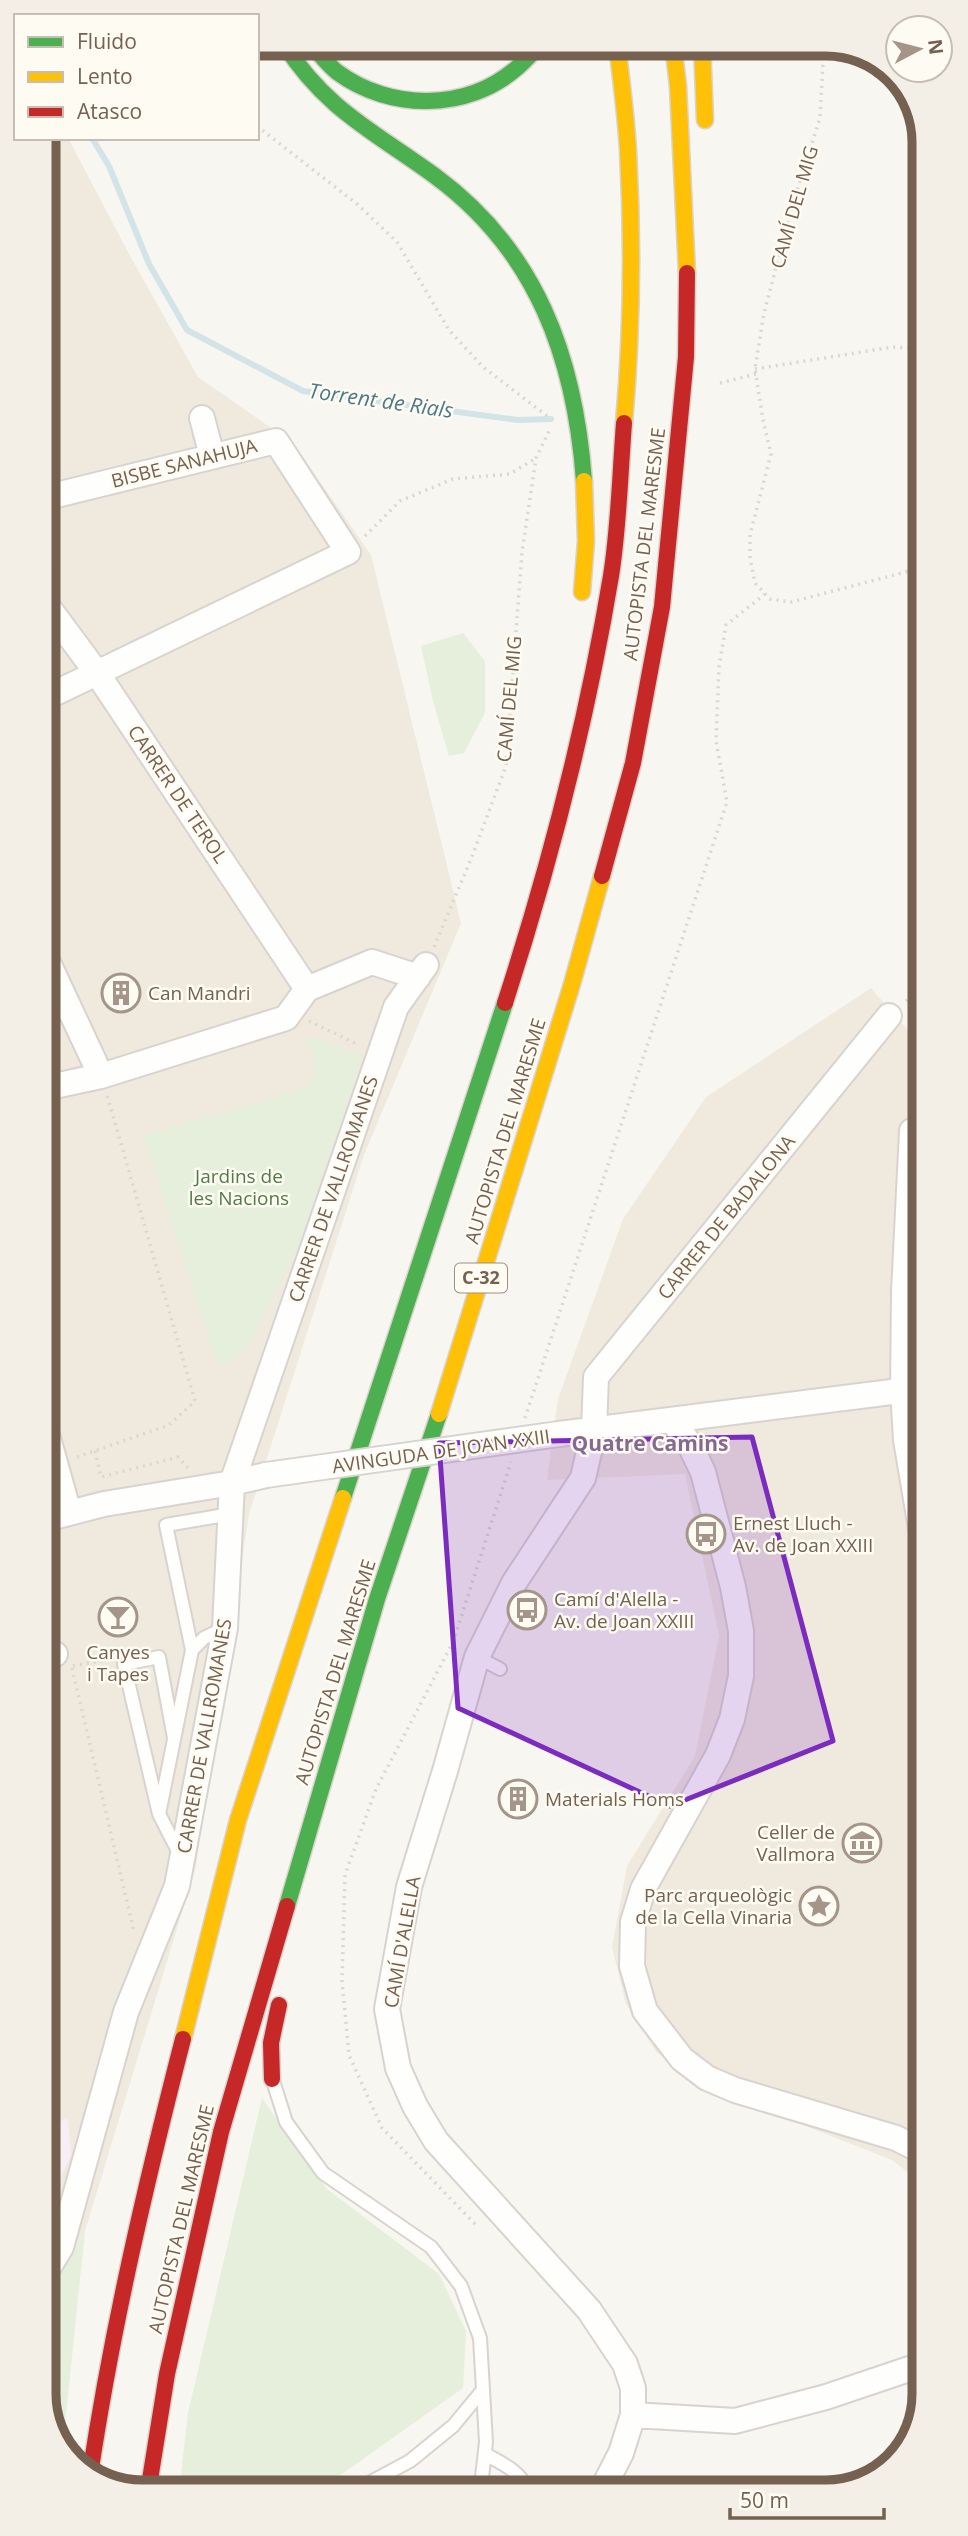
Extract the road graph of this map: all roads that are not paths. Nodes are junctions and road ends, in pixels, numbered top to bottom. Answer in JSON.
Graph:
{"nodes":[{"id":1,"x":292,"y":56,"type":"edge"},
{"id":2,"x":322,"y":56,"type":"edge"},
{"id":3,"x":529,"y":56,"type":"edge"},
{"id":4,"x":618,"y":56,"type":"edge"},
{"id":5,"x":674,"y":56,"type":"edge"},
{"id":6,"x":702,"y":56,"type":"edge"},
{"id":7,"x":703,"y":139,"type":"dead end"},
{"id":8,"x":700,"y":186,"type":"dead end"},
{"id":9,"x":687,"y":254,"type":"junction"},
{"id":10,"x":202,"y":418,"type":"dead end"},
{"id":11,"x":212,"y":456,"type":"junction"},
{"id":12,"x":56,"y":495,"type":"edge"},
{"id":13,"x":581,"y":601,"type":"dead end"},
{"id":14,"x":56,"y":618,"type":"edge"},
{"id":15,"x":97,"y":673,"type":"junction"},
{"id":16,"x":56,"y":693,"type":"edge"},
{"id":17,"x":570,"y":708,"type":"dead end"},
{"id":18,"x":579,"y":740,"type":"junction"},
{"id":19,"x":56,"y":980,"type":"edge"},
{"id":20,"x":307,"y":989,"type":"junction"},
{"id":21,"x":889,"y":1016,"type":"dead end"},
{"id":22,"x":101,"y":1076,"type":"junction"},
{"id":23,"x":56,"y":1086,"type":"edge"},
{"id":24,"x":912,"y":1389,"type":"edge"},
{"id":25,"x":912,"y":1396,"type":"edge"},
{"id":26,"x":672,"y":1420,"type":"junction"},
{"id":27,"x":594,"y":1430,"type":"junction"},
{"id":28,"x":912,"y":1475,"type":"edge"},
{"id":29,"x":232,"y":1483,"type":"junction"},
{"id":30,"x":56,"y":1490,"type":"edge"},
{"id":31,"x":231,"y":1514,"type":"junction"},
{"id":32,"x":57,"y":1516,"type":"edge"},
{"id":33,"x":377,"y":1599,"type":"junction"},
{"id":34,"x":225,"y":1628,"type":"junction"},
{"id":35,"x":192,"y":1650,"type":"junction"},
{"id":36,"x":477,"y":1657,"type":"junction"},
{"id":37,"x":500,"y":1669,"type":"dead end"},
{"id":38,"x":174,"y":1738,"type":"junction"},
{"id":39,"x":159,"y":1814,"type":"junction"},
{"id":40,"x":182,"y":1859,"type":"junction"},
{"id":41,"x":291,"y":1949,"type":"dead end"},
{"id":42,"x":282,"y":1989,"type":"dead end"},
{"id":43,"x":272,"y":2079,"type":"joint"},
{"id":44,"x":912,"y":2146,"type":"edge"},
{"id":45,"x":56,"y":2255,"type":"edge"},
{"id":46,"x":912,"y":2368,"type":"edge"},
{"id":47,"x":482,"y":2391,"type":"junction"},
{"id":48,"x":633,"y":2415,"type":"junction"},
{"id":49,"x":485,"y":2454,"type":"junction"},
{"id":50,"x":92,"y":2464,"type":"edge"},
{"id":51,"x":150,"y":2480,"type":"edge"},
{"id":52,"x":375,"y":2480,"type":"edge"},
{"id":53,"x":480,"y":2480,"type":"edge"},
{"id":54,"x":523,"y":2480,"type":"edge"},
{"id":55,"x":607,"y":2480,"type":"edge"}],
"edges":[{"from":1,"to":13,"type":"highway"},
{"from":2,"to":3,"type":"highway"},
{"from":4,"to":18,"type":"highway","name":"AUTOPISTA DEL MARESME"},
{"from":5,"to":9,"type":"highway","name":"AUTOPISTA DEL MARESME","number":"C-32"},
{"from":6,"to":7,"type":"highway"},
{"from":8,"to":9,"type":"highway"},
{"from":9,"to":33,"type":"highway","name":"AUTOPISTA DEL MARESME","number":"C-32"},
{"from":10,"to":11,"type":"street"},
{"from":11,"to":12,"type":"street","name":"BISBE SANAHUJA"},
{"from":11,"to":15,"type":"street","name":"BISBE SANAHUJA"},
{"from":14,"to":15,"type":"street","name":"CARRER DE TEROL"},
{"from":15,"to":16,"type":"street"},
{"from":15,"to":20,"type":"street","name":"CARRER DE TEROL"},
{"from":17,"to":18,"type":"highway"},
{"from":18,"to":50,"type":"highway","name":"AUTOPISTA DEL MARESME"},
{"from":19,"to":22,"type":"street"},
{"from":20,"to":22,"type":"street"},
{"from":20,"to":29,"type":"street","name":"CARRER DE VALLROMANES"},
{"from":21,"to":27,"type":"street","name":"CARRER DE BADALONA"},
{"from":22,"to":23,"type":"street"},
{"from":24,"to":26,"type":"street","name":"AVINGUDA DE JOAN XXIII"},
{"from":25,"to":28,"type":"street"},
{"from":26,"to":27,"type":"street","name":"AVINGUDA DE JOAN XXIII"},
{"from":26,"to":44,"type":"street"},
{"from":27,"to":29,"type":"street","name":"AVINGUDA DE JOAN XXIII","bridge":true},
{"from":27,"to":36,"type":"street","name":"CAMÍ D'ALELLA"},
{"from":29,"to":31,"type":"street","name":"CARRER DE VALLROMANES"},
{"from":29,"to":32,"type":"street","name":"AVINGUDA DE JOAN XXIII"},
{"from":30,"to":32,"type":"street"},
{"from":31,"to":34,"type":"street","name":"CARRER DE VALLROMANES"},
{"from":31,"to":35,"type":"lane"},
{"from":33,"to":41,"type":"highway"},
{"from":33,"to":51,"type":"highway","name":"AUTOPISTA DEL MARESME","number":"C-32"},
{"from":34,"to":35,"type":"lane"},
{"from":34,"to":40,"type":"street","name":"CARRER DE VALLROMANES"},
{"from":35,"to":38,"type":"lane"},
{"from":36,"to":37,"type":"lane"},
{"from":36,"to":48,"type":"street","name":"CAMÍ D'ALELLA"},
{"from":38,"to":39,"type":"lane"},
{"from":38,"to":39,"type":"lane"},
{"from":39,"to":40,"type":"lane"},
{"from":40,"to":45,"type":"street","name":"CARRER DE VALLROMANES"},
{"from":42,"to":43,"type":"highway"},
{"from":43,"to":47,"type":"lane"},
{"from":46,"to":48,"type":"street"},
{"from":47,"to":49,"type":"lane"},
{"from":47,"to":52,"type":"lane"},
{"from":48,"to":55,"type":"street","name":"CAMÍ D'ALELLA"},
{"from":49,"to":53,"type":"lane"},
{"from":49,"to":54,"type":"lane"}]}
